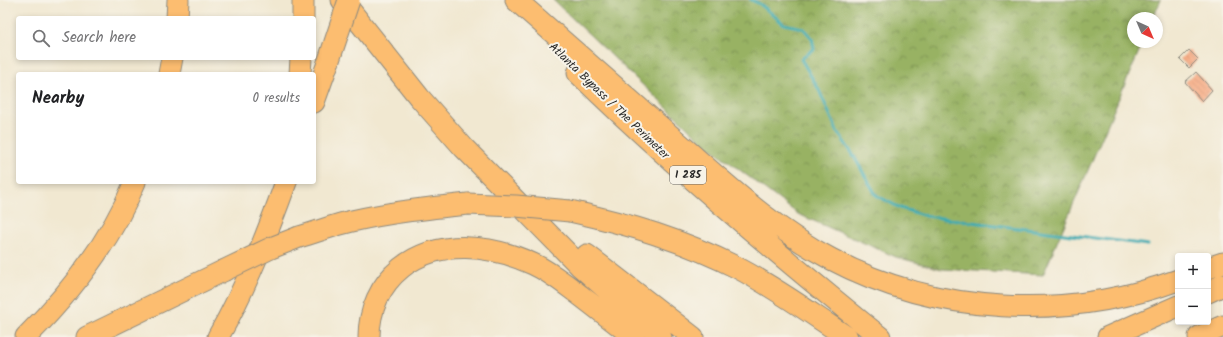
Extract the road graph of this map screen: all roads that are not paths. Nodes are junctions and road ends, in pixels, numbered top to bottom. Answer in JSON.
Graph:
{"nodes":[{"id":1,"x":178,"y":0,"type":"edge"},
{"id":2,"x":303,"y":0,"type":"edge"},
{"id":3,"x":342,"y":0,"type":"edge"},
{"id":4,"x":349,"y":0,"type":"edge"},
{"id":5,"x":507,"y":0,"type":"edge"},
{"id":6,"x":516,"y":0,"type":"edge"},
{"id":7,"x":177,"y":16,"type":"edge"},
{"id":8,"x":303,"y":16,"type":"edge"},
{"id":9,"x":172,"y":60,"type":"edge"},
{"id":10,"x":301,"y":60,"type":"edge"},
{"id":11,"x":170,"y":72,"type":"edge"},
{"id":12,"x":300,"y":72,"type":"edge"},
{"id":13,"x":316,"y":96,"type":"edge"},
{"id":14,"x":134,"y":184,"type":"edge"},
{"id":15,"x":284,"y":184,"type":"edge"},
{"id":16,"x":510,"y":196,"type":"junction"},
{"id":17,"x":1223,"y":263,"type":"edge"},
{"id":18,"x":1211,"y":267,"type":"edge"},
{"id":19,"x":1175,"y":281,"type":"edge"},
{"id":20,"x":1223,"y":285,"type":"edge"},
{"id":21,"x":1211,"y":291,"type":"edge"},
{"id":22,"x":1223,"y":299,"type":"edge"},
{"id":23,"x":1211,"y":305,"type":"edge"},
{"id":24,"x":1175,"y":307,"type":"edge"},
{"id":25,"x":1175,"y":321,"type":"edge"},
{"id":26,"x":1223,"y":326,"type":"edge"},
{"id":27,"x":26,"y":337,"type":"edge"},
{"id":28,"x":87,"y":337,"type":"edge"},
{"id":29,"x":218,"y":337,"type":"edge"},
{"id":30,"x":369,"y":337,"type":"edge"},
{"id":31,"x":634,"y":337,"type":"edge"},
{"id":32,"x":661,"y":337,"type":"edge"},
{"id":33,"x":693,"y":337,"type":"edge"},
{"id":34,"x":847,"y":337,"type":"edge"},
{"id":35,"x":880,"y":337,"type":"edge"},
{"id":36,"x":1108,"y":337,"type":"edge"},
{"id":37,"x":1140,"y":337,"type":"edge"},
{"id":38,"x":1200,"y":337,"type":"edge"}],
"edges":[{"from":1,"to":7,"type":"highway"},
{"from":2,"to":8,"type":"highway"},
{"from":3,"to":16,"type":"highway"},
{"from":4,"to":13,"type":"highway","bridge":true},
{"from":5,"to":35,"type":"highway","name":"Atlanta Bypass / The Perimeter","number":"I 285"},
{"from":6,"to":19,"type":"highway"},
{"from":9,"to":11,"type":"highway"},
{"from":10,"to":12,"type":"highway"},
{"from":14,"to":27,"type":"highway"},
{"from":15,"to":29,"type":"highway"},
{"from":16,"to":32,"type":"highway"},
{"from":16,"to":33,"type":"highway"},
{"from":17,"to":18,"type":"highway"},
{"from":20,"to":21,"type":"highway"},
{"from":22,"to":23,"type":"highway"},
{"from":24,"to":36,"type":"highway"},
{"from":25,"to":37,"type":"highway"},
{"from":26,"to":38,"type":"highway"},
{"from":28,"to":34,"type":"highway","bridge":true},
{"from":30,"to":31,"type":"highway"}]}
